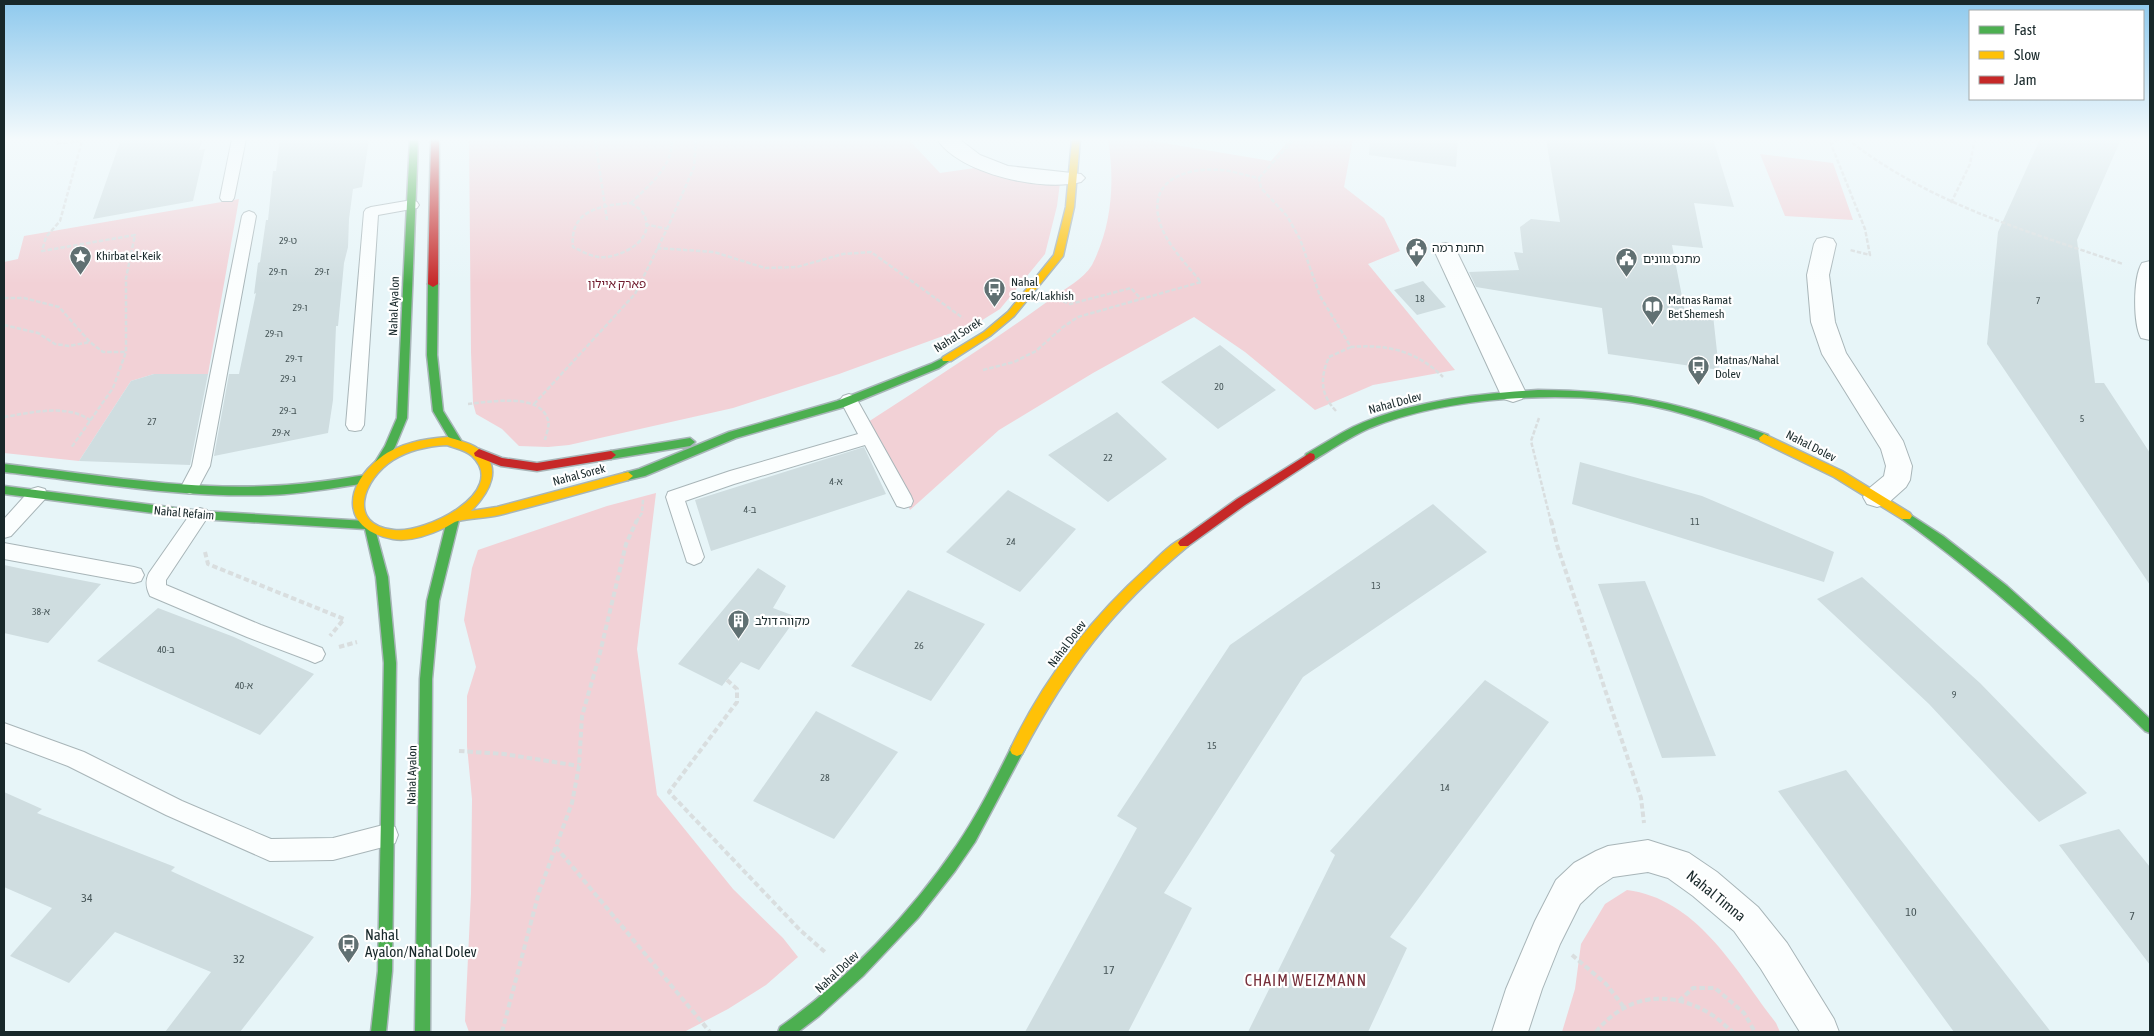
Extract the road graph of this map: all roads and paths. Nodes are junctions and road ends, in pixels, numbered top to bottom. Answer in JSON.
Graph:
{"nodes":[{"id":1,"x":69,"y":187,"type":"edge"},
{"id":2,"x":230,"y":187,"type":"edge"},
{"id":3,"x":413,"y":187,"type":"edge"},
{"id":4,"x":434,"y":187,"type":"edge"},
{"id":5,"x":603,"y":187,"type":"edge"},
{"id":6,"x":645,"y":187,"type":"edge"},
{"id":7,"x":685,"y":187,"type":"edge"},
{"id":8,"x":1073,"y":187,"type":"edge"},
{"id":9,"x":1162,"y":187,"type":"edge"},
{"id":10,"x":1262,"y":187,"type":"edge"},
{"id":11,"x":1848,"y":187,"type":"edge"},
{"id":12,"x":1923,"y":187,"type":"edge"},
{"id":13,"x":1959,"y":187,"type":"edge"},
{"id":14,"x":228,"y":198,"type":"dead end"},
{"id":15,"x":631,"y":203,"type":"junction"},
{"id":16,"x":1951,"y":203,"type":"junction"},
{"id":17,"x":412,"y":205,"type":"junction"},
{"id":18,"x":249,"y":216,"type":"dead end"},
{"id":19,"x":607,"y":220,"type":"dead end"},
{"id":20,"x":645,"y":224,"type":"junction"},
{"id":21,"x":667,"y":229,"type":"junction"},
{"id":22,"x":1825,"y":244,"type":"joint"},
{"id":23,"x":657,"y":248,"type":"junction"},
{"id":24,"x":1445,"y":250,"type":"dead end"},
{"id":25,"x":2150,"y":270,"type":"edge"},
{"id":26,"x":4,"y":298,"type":"edge"},
{"id":27,"x":1054,"y":298,"type":"dead end"},
{"id":28,"x":1141,"y":299,"type":"junction"},
{"id":29,"x":4,"y":325,"type":"edge"},
{"id":30,"x":2150,"y":332,"type":"edge"},
{"id":31,"x":987,"y":334,"type":"junction"},
{"id":32,"x":90,"y":342,"type":"junction"},
{"id":33,"x":1351,"y":347,"type":"junction"},
{"id":34,"x":126,"y":352,"type":"junction"},
{"id":35,"x":975,"y":371,"type":"dead end"},
{"id":36,"x":1549,"y":391,"type":"junction"},
{"id":37,"x":1513,"y":393,"type":"junction"},
{"id":38,"x":849,"y":400,"type":"junction"},
{"id":39,"x":1448,"y":403,"type":"junction"},
{"id":40,"x":465,"y":404,"type":"dead end"},
{"id":41,"x":534,"y":404,"type":"junction"},
{"id":42,"x":4,"y":417,"type":"edge"},
{"id":43,"x":91,"y":421,"type":"junction"},
{"id":44,"x":355,"y":425,"type":"dead end"},
{"id":45,"x":1354,"y":430,"type":"junction"},
{"id":46,"x":733,"y":436,"type":"junction"},
{"id":47,"x":869,"y":437,"type":"junction"},
{"id":48,"x":457,"y":442,"type":"junction"},
{"id":49,"x":543,"y":444,"type":"dead end"},
{"id":50,"x":71,"y":449,"type":"dead end"},
{"id":51,"x":479,"y":453,"type":"junction"},
{"id":52,"x":376,"y":467,"type":"junction"},
{"id":53,"x":4,"y":468,"type":"edge"},
{"id":54,"x":366,"y":479,"type":"junction"},
{"id":55,"x":190,"y":487,"type":"junction"},
{"id":56,"x":4,"y":490,"type":"edge"},
{"id":57,"x":38,"y":494,"type":"junction"},
{"id":58,"x":642,"y":496,"type":"dead end"},
{"id":59,"x":1877,"y":497,"type":"junction"},
{"id":60,"x":904,"y":501,"type":"dead end"},
{"id":61,"x":200,"y":515,"type":"junction"},
{"id":62,"x":455,"y":519,"type":"junction"},
{"id":63,"x":368,"y":526,"type":"junction"},
{"id":64,"x":4,"y":531,"type":"edge"},
{"id":65,"x":210,"y":544,"type":"dead end"},
{"id":66,"x":4,"y":550,"type":"edge"},
{"id":67,"x":694,"y":557,"type":"dead end"},
{"id":68,"x":134,"y":575,"type":"dead end"},
{"id":69,"x":316,"y":654,"type":"joint"},
{"id":70,"x":727,"y":680,"type":"dead end"},
{"id":71,"x":2150,"y":727,"type":"edge"},
{"id":72,"x":4,"y":732,"type":"edge"},
{"id":73,"x":459,"y":751,"type":"dead end"},
{"id":74,"x":580,"y":766,"type":"junction"},
{"id":75,"x":387,"y":836,"type":"junction"},
{"id":76,"x":556,"y":846,"type":"junction"},
{"id":77,"x":1648,"y":856,"type":"junction"},
{"id":78,"x":1547,"y":933,"type":"junction"},
{"id":79,"x":852,"y":976,"type":"junction"},
{"id":80,"x":1679,"y":1002,"type":"junction"},
{"id":81,"x":1623,"y":1006,"type":"junction"},
{"id":82,"x":380,"y":1032,"type":"edge"},
{"id":83,"x":422,"y":1032,"type":"edge"},
{"id":84,"x":502,"y":1032,"type":"edge"},
{"id":85,"x":710,"y":1032,"type":"edge"},
{"id":86,"x":785,"y":1032,"type":"edge"},
{"id":87,"x":1510,"y":1032,"type":"edge"},
{"id":88,"x":1596,"y":1032,"type":"edge"},
{"id":89,"x":1733,"y":1032,"type":"edge"},
{"id":90,"x":1756,"y":1032,"type":"edge"},
{"id":91,"x":1821,"y":1032,"type":"edge"}],
"edges":[{"from":1,"to":34,"type":"path"},
{"from":2,"to":14,"type":"lane"},
{"from":3,"to":17,"type":"street","name":"Nahal Ayalon"},
{"from":4,"to":48,"type":"street"},
{"from":5,"to":19,"type":"path","bridge":true},
{"from":6,"to":15,"type":"path"},
{"from":7,"to":21,"type":"path"},
{"from":8,"to":31,"type":"street","name":"Nahal Sorek"},
{"from":9,"to":28,"type":"path"},
{"from":10,"to":33,"type":"path"},
{"from":11,"to":22,"type":"path"},
{"from":12,"to":16,"type":"path"},
{"from":13,"to":16,"type":"path"},
{"from":15,"to":20,"type":"path"},
{"from":15,"to":20,"type":"path"},
{"from":16,"to":25,"type":"path"},
{"from":17,"to":44,"type":"lane"},
{"from":17,"to":52,"type":"street","name":"Nahal Ayalon"},
{"from":18,"to":55,"type":"lane"},
{"from":20,"to":21,"type":"path"},
{"from":21,"to":23,"type":"path"},
{"from":22,"to":59,"type":"street"},
{"from":23,"to":31,"type":"path"},
{"from":23,"to":41,"type":"path"},
{"from":24,"to":37,"type":"street"},
{"from":25,"to":30,"type":"street"},
{"from":26,"to":32,"type":"path"},
{"from":27,"to":28,"type":"path"},
{"from":28,"to":35,"type":"path"},
{"from":29,"to":32,"type":"path"},
{"from":31,"to":38,"type":"street","name":"Nahal Sorek"},
{"from":32,"to":34,"type":"path"},
{"from":33,"to":39,"type":"path"},
{"from":33,"to":45,"type":"path"},
{"from":34,"to":43,"type":"path"},
{"from":36,"to":37,"type":"street","name":"Nahal Dolev"},
{"from":36,"to":59,"type":"street","name":"Nahal Dolev"},
{"from":36,"to":77,"type":"path"},
{"from":37,"to":39,"type":"street","name":"Nahal Dolev"},
{"from":38,"to":46,"type":"street","name":"Nahal Sorek"},
{"from":38,"to":47,"type":"lane"},
{"from":39,"to":45,"type":"street","name":"Nahal Dolev"},
{"from":40,"to":41,"type":"path"},
{"from":41,"to":49,"type":"path"},
{"from":42,"to":43,"type":"path"},
{"from":43,"to":50,"type":"path"},
{"from":45,"to":79,"type":"street","name":"Nahal Dolev"},
{"from":46,"to":51,"type":"street","name":"Nahal Sorek"},
{"from":46,"to":62,"type":"street","name":"Nahal Sorek"},
{"from":47,"to":60,"type":"lane"},
{"from":47,"to":67,"type":"lane"},
{"from":48,"to":51,"type":"street"},
{"from":48,"to":52,"type":"street"},
{"from":51,"to":62,"type":"street"},
{"from":52,"to":54,"type":"street"},
{"from":53,"to":55,"type":"street","name":"Nahal Refaim"},
{"from":54,"to":55,"type":"street","name":"Nahal Refaim"},
{"from":54,"to":63,"type":"street"},
{"from":56,"to":57,"type":"street","name":"Nahal Refaim"},
{"from":57,"to":61,"type":"street","name":"Nahal Refaim"},
{"from":57,"to":64,"type":"lane"},
{"from":58,"to":74,"type":"path"},
{"from":59,"to":71,"type":"street","name":"Nahal Dolev"},
{"from":61,"to":63,"type":"street","name":"Nahal Refaim"},
{"from":61,"to":69,"type":"lane"},
{"from":62,"to":63,"type":"street"},
{"from":62,"to":83,"type":"street","name":"Nahal Ayalon"},
{"from":63,"to":75,"type":"street","name":"Nahal Ayalon"},
{"from":65,"to":69,"type":"path"},
{"from":66,"to":68,"type":"lane"},
{"from":70,"to":79,"type":"path"},
{"from":72,"to":75,"type":"lane"},
{"from":73,"to":74,"type":"path"},
{"from":74,"to":76,"type":"path"},
{"from":75,"to":82,"type":"street","name":"Nahal Ayalon"},
{"from":76,"to":84,"type":"path"},
{"from":76,"to":85,"type":"path"},
{"from":77,"to":78,"type":"street","name":"Nahal Timna"},
{"from":77,"to":91,"type":"street","name":"Nahal Timna"},
{"from":78,"to":81,"type":"path"},
{"from":78,"to":87,"type":"street","name":"Nahal Timna"},
{"from":79,"to":86,"type":"street","name":"Nahal Dolev"},
{"from":80,"to":81,"type":"path"},
{"from":80,"to":89,"type":"path"},
{"from":80,"to":90,"type":"path"},
{"from":81,"to":88,"type":"path"}]}
